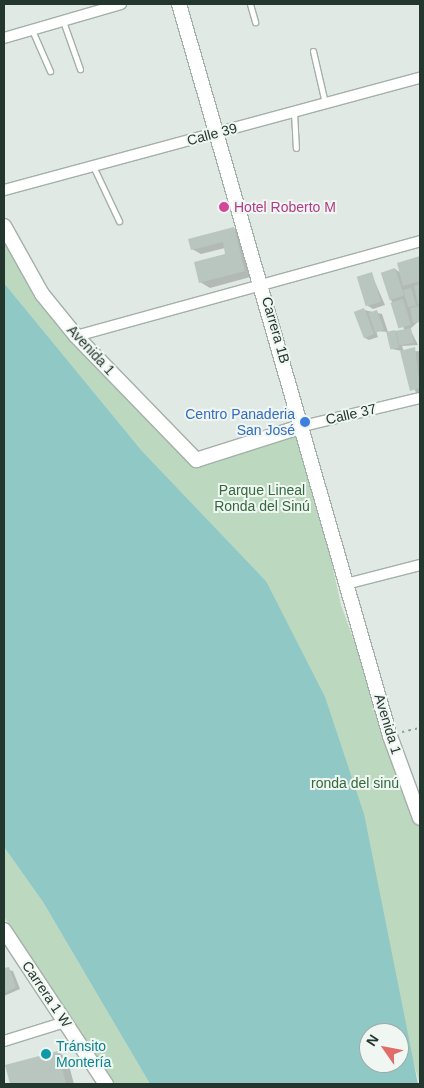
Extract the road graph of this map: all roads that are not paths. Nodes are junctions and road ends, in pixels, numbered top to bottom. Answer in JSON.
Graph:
{"nodes":[{"id":1,"x":121,"y":4,"type":"edge"},
{"id":2,"x":179,"y":4,"type":"edge"},
{"id":3,"x":250,"y":4,"type":"edge"},
{"id":4,"x":63,"y":21,"type":"junction"},
{"id":5,"x":255,"y":22,"type":"dead end"},
{"id":6,"x":32,"y":30,"type":"junction"},
{"id":7,"x":4,"y":38,"type":"edge"},
{"id":8,"x":313,"y":51,"type":"dead end"},
{"id":9,"x":80,"y":69,"type":"dead end"},
{"id":10,"x":50,"y":71,"type":"dead end"},
{"id":11,"x":420,"y":78,"type":"edge"},
{"id":12,"x":325,"y":104,"type":"junction"},
{"id":13,"x":294,"y":112,"type":"junction"},
{"id":14,"x":217,"y":133,"type":"junction"},
{"id":15,"x":296,"y":148,"type":"dead end"},
{"id":16,"x":93,"y":166,"type":"junction"},
{"id":17,"x":4,"y":190,"type":"edge"},
{"id":18,"x":119,"y":220,"type":"dead end"},
{"id":19,"x":4,"y":226,"type":"edge"},
{"id":20,"x":420,"y":242,"type":"edge"},
{"id":21,"x":263,"y":285,"type":"junction"},
{"id":22,"x":76,"y":336,"type":"junction"},
{"id":23,"x":420,"y":398,"type":"edge"},
{"id":24,"x":303,"y":426,"type":"junction"},
{"id":25,"x":196,"y":460,"type":"joint"},
{"id":26,"x":420,"y":565,"type":"edge"},
{"id":27,"x":346,"y":584,"type":"junction"},
{"id":28,"x":368,"y":658,"type":"joint"},
{"id":29,"x":420,"y":818,"type":"edge"},
{"id":30,"x":4,"y":930,"type":"edge"},
{"id":31,"x":8,"y":945,"type":"edge"},
{"id":32,"x":66,"y":1022,"type":"junction"},
{"id":33,"x":4,"y":1041,"type":"edge"},
{"id":34,"x":106,"y":1084,"type":"edge"}],
"edges":[{"from":1,"to":4,"type":"street"},
{"from":2,"to":14,"type":"street","name":"Carrera 1B"},
{"from":3,"to":5,"type":"lane"},
{"from":4,"to":6,"type":"street"},
{"from":4,"to":9,"type":"lane"},
{"from":6,"to":7,"type":"street"},
{"from":6,"to":10,"type":"lane"},
{"from":8,"to":12,"type":"lane"},
{"from":11,"to":12,"type":"street","name":"Calle 39"},
{"from":12,"to":13,"type":"street","name":"Calle 39"},
{"from":13,"to":14,"type":"street","name":"Calle 39"},
{"from":13,"to":15,"type":"lane"},
{"from":14,"to":16,"type":"street","name":"Calle 39"},
{"from":14,"to":21,"type":"street","name":"Carrera 1B"},
{"from":16,"to":17,"type":"street","name":"Calle 39"},
{"from":16,"to":18,"type":"lane"},
{"from":19,"to":22,"type":"street","name":"Avenida 1"},
{"from":20,"to":21,"type":"street"},
{"from":21,"to":22,"type":"street"},
{"from":21,"to":24,"type":"street","name":"Carrera 1B"},
{"from":22,"to":25,"type":"street","name":"Avenida 1"},
{"from":23,"to":24,"type":"street","name":"Calle 37"},
{"from":24,"to":25,"type":"street","name":"Calle 37"},
{"from":24,"to":27,"type":"street","name":"Carrera 1B"},
{"from":26,"to":27,"type":"street"},
{"from":27,"to":28,"type":"street","name":"Carrera 1B"},
{"from":28,"to":29,"type":"street","name":"Avenida 1"},
{"from":30,"to":31,"type":"street","name":"Carrera 1 W"},
{"from":31,"to":32,"type":"street","name":"Carrera 1 W"},
{"from":32,"to":33,"type":"street"},
{"from":32,"to":34,"type":"street","name":"Carrera 1 W"}]}
